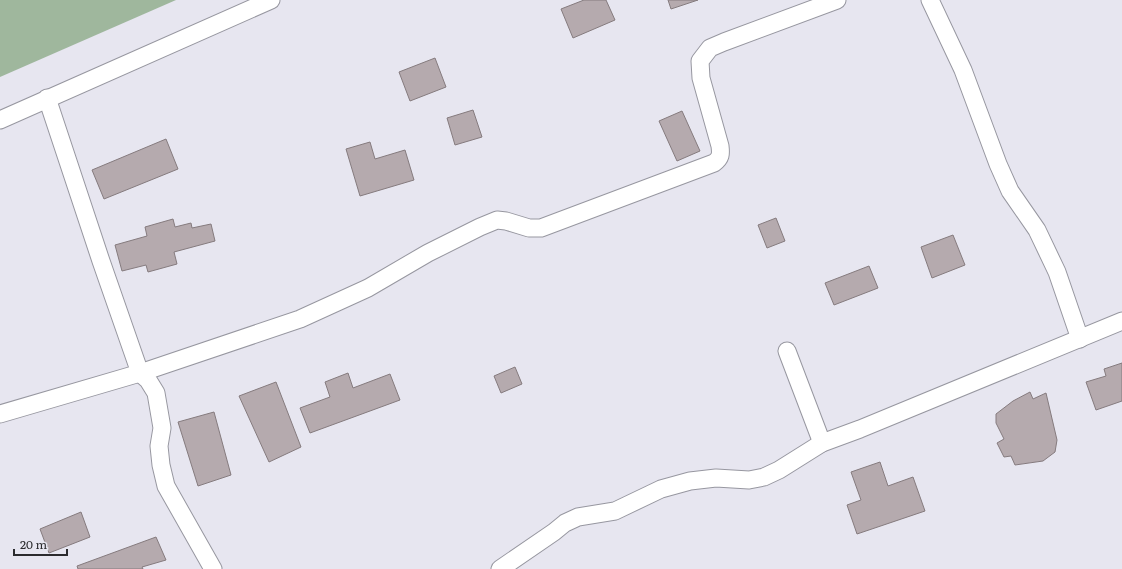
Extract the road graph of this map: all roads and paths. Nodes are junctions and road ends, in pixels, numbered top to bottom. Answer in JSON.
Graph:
{"nodes":[{"id":1,"x":271,"y":0,"type":"edge"},
{"id":2,"x":837,"y":0,"type":"edge"},
{"id":3,"x":930,"y":0,"type":"edge"},
{"id":4,"x":47,"y":98,"type":"junction"},
{"id":5,"x":0,"y":120,"type":"edge"},
{"id":6,"x":1122,"y":321,"type":"edge"},
{"id":7,"x":1080,"y":339,"type":"junction"},
{"id":8,"x":787,"y":351,"type":"dead end"},
{"id":9,"x":140,"y":373,"type":"junction"},
{"id":10,"x":0,"y":414,"type":"edge"},
{"id":11,"x":822,"y":443,"type":"junction"},
{"id":12,"x":213,"y":569,"type":"edge"},
{"id":13,"x":500,"y":569,"type":"edge"}],
"edges":[{"from":1,"to":4,"type":"street"},
{"from":2,"to":9,"type":"street"},
{"from":3,"to":7,"type":"street"},
{"from":4,"to":5,"type":"street"},
{"from":4,"to":9,"type":"street"},
{"from":6,"to":7,"type":"street"},
{"from":7,"to":11,"type":"street"},
{"from":8,"to":11,"type":"street"},
{"from":9,"to":10,"type":"street"},
{"from":9,"to":12,"type":"street"},
{"from":11,"to":13,"type":"street"}]}
